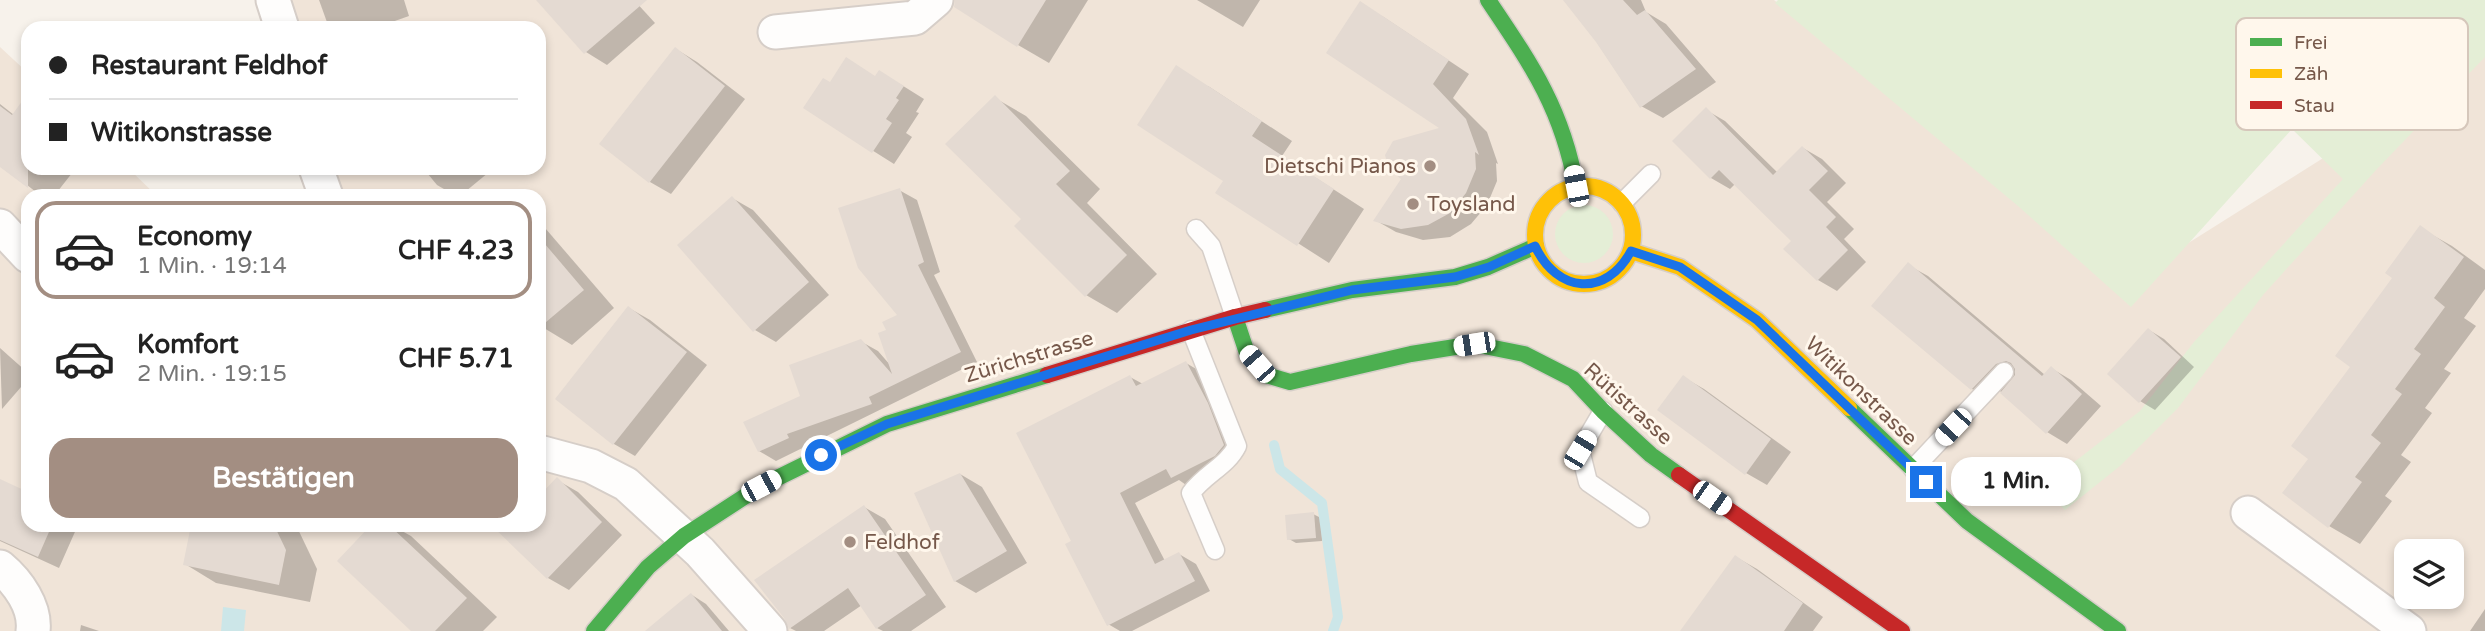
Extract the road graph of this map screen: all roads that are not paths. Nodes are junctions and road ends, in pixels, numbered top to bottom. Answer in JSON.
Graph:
{"nodes":[{"id":1,"x":273,"y":0,"type":"edge"},
{"id":2,"x":936,"y":0,"type":"edge"},
{"id":3,"x":1488,"y":0,"type":"edge"},
{"id":4,"x":280,"y":21,"type":"edge"},
{"id":5,"x":775,"y":32,"type":"dead end"},
{"id":6,"x":1651,"y":174,"type":"dead end"},
{"id":7,"x":1576,"y":186,"type":"junction"},
{"id":8,"x":1622,"y":203,"type":"junction"},
{"id":9,"x":0,"y":226,"type":"edge"},
{"id":10,"x":1196,"y":229,"type":"dead end"},
{"id":11,"x":1535,"y":246,"type":"junction"},
{"id":12,"x":21,"y":248,"type":"edge"},
{"id":13,"x":1631,"y":251,"type":"junction"},
{"id":14,"x":1236,"y":317,"type":"junction"},
{"id":15,"x":1191,"y":330,"type":"junction"},
{"id":16,"x":2004,"y":372,"type":"dead end"},
{"id":17,"x":1603,"y":411,"type":"junction"},
{"id":18,"x":546,"y":454,"type":"edge"},
{"id":19,"x":1913,"y":469,"type":"junction"},
{"id":20,"x":2248,"y":513,"type":"dead end"},
{"id":21,"x":1640,"y":518,"type":"dead end"},
{"id":22,"x":684,"y":536,"type":"junction"},
{"id":23,"x":1215,"y":551,"type":"dead end"},
{"id":24,"x":0,"y":568,"type":"edge"},
{"id":25,"x":33,"y":631,"type":"edge"},
{"id":26,"x":594,"y":631,"type":"edge"},
{"id":27,"x":770,"y":631,"type":"edge"},
{"id":28,"x":1902,"y":631,"type":"edge"},
{"id":29,"x":2118,"y":631,"type":"edge"},
{"id":30,"x":2409,"y":631,"type":"edge"}],
"edges":[{"from":1,"to":4,"type":"street"},
{"from":2,"to":5,"type":"street"},
{"from":3,"to":7,"type":"street"},
{"from":6,"to":8,"type":"lane"},
{"from":7,"to":8,"type":"street"},
{"from":7,"to":11,"type":"street"},
{"from":8,"to":13,"type":"street"},
{"from":9,"to":12,"type":"street"},
{"from":10,"to":14,"type":"lane"},
{"from":11,"to":13,"type":"street"},
{"from":11,"to":14,"type":"street","name":"Zürichstrasse"},
{"from":13,"to":19,"type":"street","name":"Witikonstrasse"},
{"from":14,"to":15,"type":"street","name":"Zürichstrasse"},
{"from":14,"to":17,"type":"street","name":"Rütistrasse"},
{"from":15,"to":22,"type":"street","name":"Zürichstrasse"},
{"from":15,"to":23,"type":"lane"},
{"from":16,"to":19,"type":"lane"},
{"from":17,"to":21,"type":"lane"},
{"from":17,"to":28,"type":"street","name":"Rütistrasse"},
{"from":18,"to":22,"type":"street"},
{"from":19,"to":29,"type":"street","name":"Witikonstrasse"},
{"from":20,"to":30,"type":"street"},
{"from":22,"to":26,"type":"street","name":"Zürichstrasse"},
{"from":22,"to":27,"type":"street"},
{"from":24,"to":25,"type":"street"}]}
